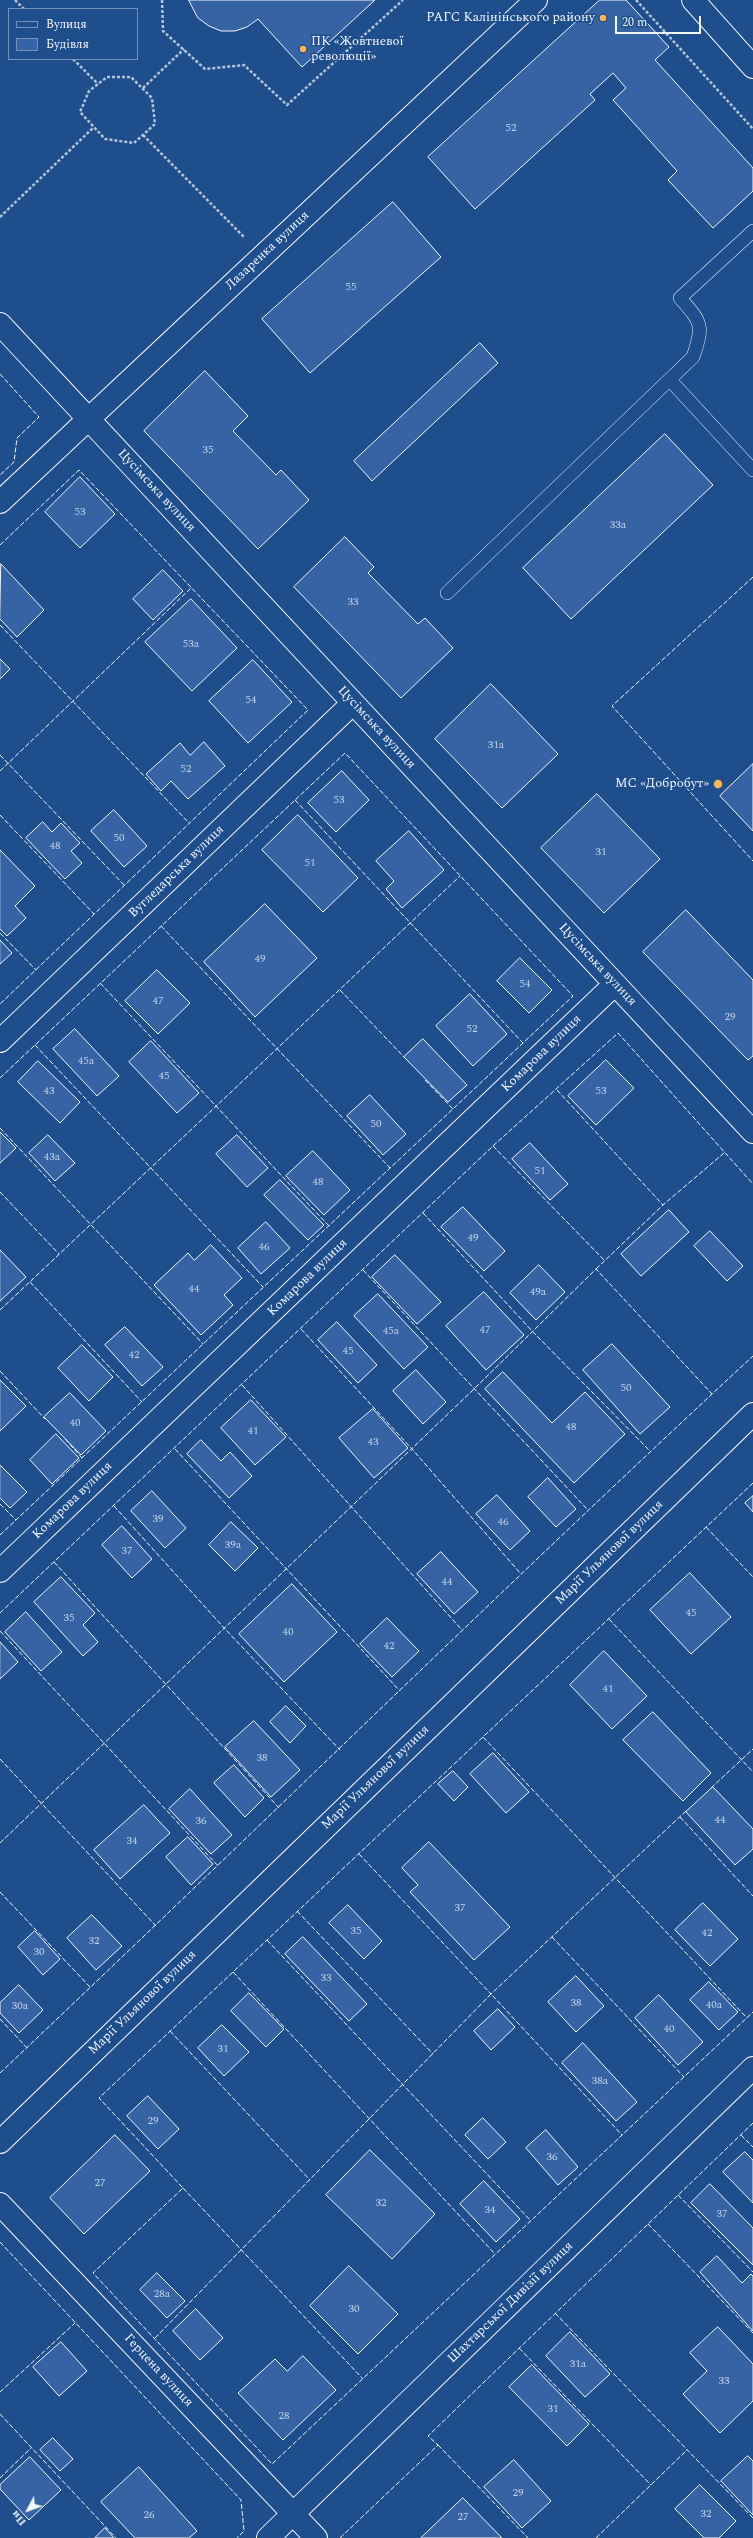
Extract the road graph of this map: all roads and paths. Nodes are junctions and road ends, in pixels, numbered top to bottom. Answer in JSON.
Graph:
{"nodes":[{"id":1,"x":15,"y":0,"type":"edge"},
{"id":2,"x":162,"y":0,"type":"edge"},
{"id":3,"x":403,"y":0,"type":"edge"},
{"id":4,"x":536,"y":0,"type":"edge"},
{"id":5,"x":636,"y":0,"type":"edge"},
{"id":6,"x":693,"y":0,"type":"edge"},
{"id":7,"x":23,"y":8,"type":"edge"},
{"id":8,"x":184,"y":49,"type":"junction"},
{"id":9,"x":74,"y":60,"type":"edge"},
{"id":10,"x":753,"y":67,"type":"edge"},
{"id":11,"x":98,"y":84,"type":"junction"},
{"id":12,"x":143,"y":88,"type":"junction"},
{"id":13,"x":94,"y":127,"type":"junction"},
{"id":14,"x":753,"y":129,"type":"edge"},
{"id":15,"x":143,"y":135,"type":"junction"},
{"id":16,"x":0,"y":217,"type":"edge"},
{"id":17,"x":753,"y":231,"type":"edge"},
{"id":18,"x":263,"y":256,"type":"junction"},
{"id":19,"x":0,"y":324,"type":"edge"},
{"id":20,"x":670,"y":380,"type":"junction"},
{"id":21,"x":89,"y":419,"type":"junction"},
{"id":22,"x":753,"y":470,"type":"edge"},
{"id":23,"x":0,"y":502,"type":"edge"},
{"id":24,"x":447,"y":593,"type":"dead end"},
{"id":25,"x":353,"y":703,"type":"junction"},
{"id":26,"x":615,"y":984,"type":"junction"},
{"id":27,"x":0,"y":1041,"type":"edge"},
{"id":28,"x":753,"y":1132,"type":"edge"},
{"id":29,"x":753,"y":1414,"type":"edge"},
{"id":30,"x":0,"y":1571,"type":"edge"},
{"id":31,"x":753,"y":2068,"type":"edge"},
{"id":32,"x":0,"y":2142,"type":"edge"},
{"id":33,"x":0,"y":2204,"type":"edge"},
{"id":34,"x":294,"y":2514,"type":"junction"},
{"id":35,"x":268,"y":2538,"type":"edge"},
{"id":36,"x":316,"y":2538,"type":"edge"}],
"edges":[{"from":1,"to":7,"type":"path"},
{"from":2,"to":8,"type":"path"},
{"from":3,"to":8,"type":"path"},
{"from":4,"to":18,"type":"street","name":"Лазаренка вулиця"},
{"from":5,"to":14,"type":"path"},
{"from":6,"to":10,"type":"street"},
{"from":8,"to":12,"type":"path"},
{"from":9,"to":11,"type":"path"},
{"from":11,"to":12,"type":"path"},
{"from":11,"to":13,"type":"path"},
{"from":12,"to":15,"type":"path"},
{"from":13,"to":15,"type":"path"},
{"from":13,"to":16,"type":"path"},
{"from":15,"to":18,"type":"path"},
{"from":17,"to":20,"type":"lane"},
{"from":18,"to":21,"type":"street","name":"Лазаренка вулиця"},
{"from":19,"to":21,"type":"street","name":"Цусімська вулиця"},
{"from":20,"to":22,"type":"lane"},
{"from":20,"to":24,"type":"lane"},
{"from":21,"to":23,"type":"street","name":"Лазаренка вулиця"},
{"from":21,"to":25,"type":"street","name":"Цусімська вулиця"},
{"from":25,"to":26,"type":"street","name":"Цусімська вулиця"},
{"from":25,"to":27,"type":"street","name":"Вугледарська вулиця"},
{"from":26,"to":28,"type":"street","name":"Цусімська вулиця"},
{"from":26,"to":30,"type":"street","name":"Комарова вулиця"},
{"from":29,"to":32,"type":"street","name":"Марії Ульянової вулиця"},
{"from":31,"to":34,"type":"street","name":"Шахтарської Дивізії вулиця"},
{"from":33,"to":34,"type":"street","name":"Герцена вулиця"},
{"from":34,"to":35,"type":"street","name":"Шахтарської Дивізії вулиця"},
{"from":34,"to":36,"type":"street","name":"Герцена вулиця"}]}
